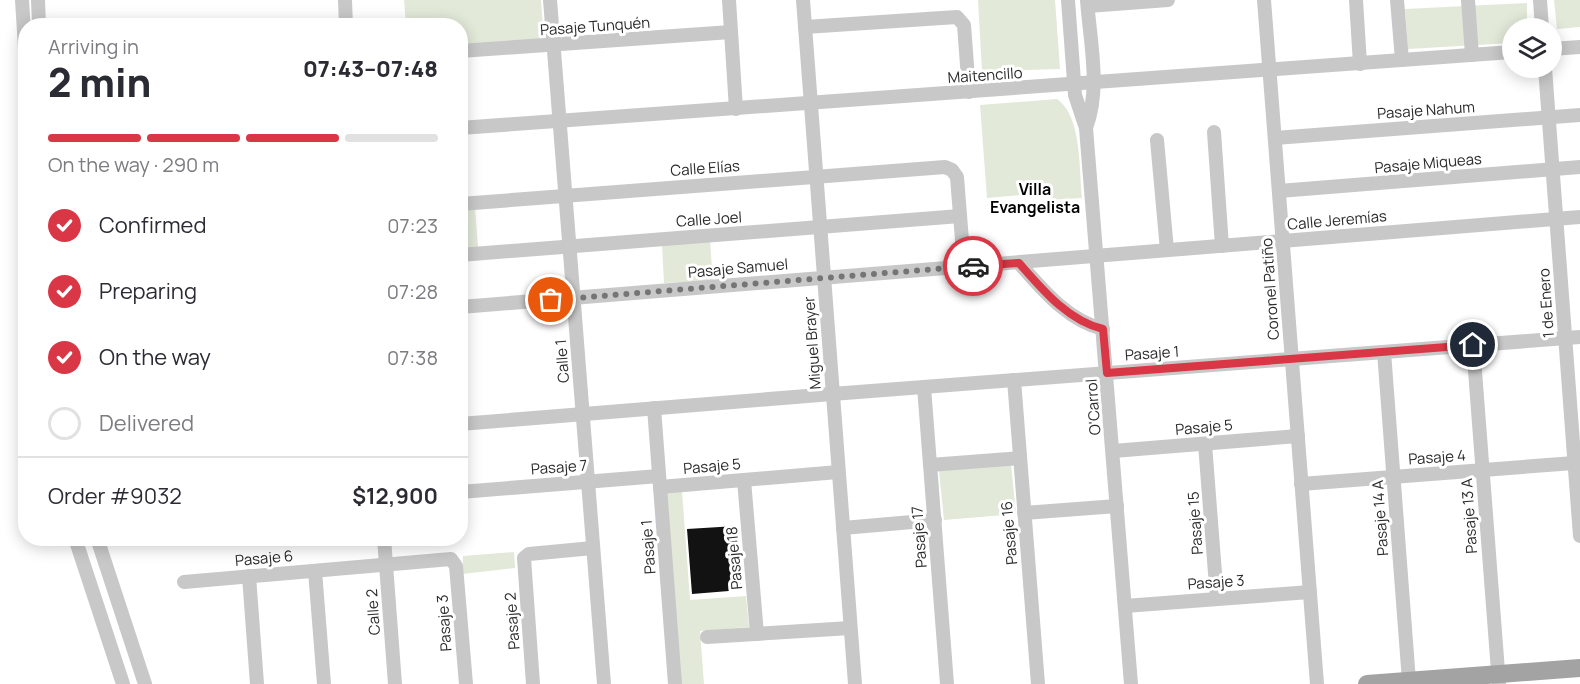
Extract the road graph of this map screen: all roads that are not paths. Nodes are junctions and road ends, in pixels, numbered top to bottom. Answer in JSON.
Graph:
{"nodes":[{"id":1,"x":22,"y":0,"type":"edge"},
{"id":2,"x":38,"y":0,"type":"edge"},
{"id":3,"x":345,"y":0,"type":"edge"},
{"id":4,"x":550,"y":0,"type":"edge"},
{"id":5,"x":729,"y":0,"type":"edge"},
{"id":6,"x":803,"y":0,"type":"edge"},
{"id":7,"x":1068,"y":0,"type":"edge"},
{"id":8,"x":1168,"y":0,"type":"edge"},
{"id":9,"x":1264,"y":0,"type":"edge"},
{"id":10,"x":1356,"y":0,"type":"edge"},
{"id":11,"x":1398,"y":0,"type":"edge"},
{"id":12,"x":1468,"y":0,"type":"edge"},
{"id":13,"x":1539,"y":0,"type":"edge"},
{"id":14,"x":1088,"y":3,"type":"edge"},
{"id":15,"x":23,"y":18,"type":"edge"},
{"id":16,"x":39,"y":18,"type":"edge"},
{"id":17,"x":346,"y":18,"type":"edge"},
{"id":18,"x":1541,"y":18,"type":"edge"},
{"id":19,"x":804,"y":27,"type":"junction"},
{"id":20,"x":731,"y":32,"type":"junction"},
{"id":21,"x":554,"y":45,"type":"junction"},
{"id":22,"x":1580,"y":47,"type":"edge"},
{"id":23,"x":1562,"y":48,"type":"edge"},
{"id":24,"x":468,"y":50,"type":"edge"},
{"id":25,"x":1502,"y":53,"type":"edge"},
{"id":26,"x":1472,"y":55,"type":"junction"},
{"id":27,"x":1402,"y":60,"type":"junction"},
{"id":28,"x":1360,"y":63,"type":"junction"},
{"id":29,"x":1269,"y":70,"type":"junction"},
{"id":30,"x":1546,"y":78,"type":"edge"},
{"id":31,"x":1094,"y":83,"type":"junction"},
{"id":32,"x":1074,"y":85,"type":"junction"},
{"id":33,"x":969,"y":92,"type":"junction"},
{"id":34,"x":810,"y":104,"type":"junction"},
{"id":35,"x":736,"y":109,"type":"junction"},
{"id":36,"x":1580,"y":115,"type":"edge"},
{"id":37,"x":1548,"y":117,"type":"junction"},
{"id":38,"x":560,"y":122,"type":"junction"},
{"id":39,"x":468,"y":128,"type":"edge"},
{"id":40,"x":1086,"y":128,"type":"junction"},
{"id":41,"x":1214,"y":132,"type":"dead end"},
{"id":42,"x":1275,"y":138,"type":"junction"},
{"id":43,"x":1157,"y":140,"type":"dead end"},
{"id":44,"x":1580,"y":167,"type":"edge"},
{"id":45,"x":1552,"y":170,"type":"junction"},
{"id":46,"x":816,"y":176,"type":"junction"},
{"id":47,"x":1279,"y":191,"type":"junction"},
{"id":48,"x":566,"y":196,"type":"junction"},
{"id":49,"x":468,"y":203,"type":"edge"},
{"id":50,"x":960,"y":216,"type":"junction"},
{"id":51,"x":1580,"y":217,"type":"edge"},
{"id":52,"x":1556,"y":219,"type":"junction"},
{"id":53,"x":819,"y":227,"type":"junction"},
{"id":54,"x":1283,"y":241,"type":"junction"},
{"id":55,"x":570,"y":246,"type":"junction"},
{"id":56,"x":1222,"y":246,"type":"junction"},
{"id":57,"x":1167,"y":250,"type":"junction"},
{"id":58,"x":468,"y":254,"type":"edge"},
{"id":59,"x":1097,"y":256,"type":"junction"},
{"id":60,"x":1019,"y":263,"type":"junction"},
{"id":61,"x":964,"y":266,"type":"junction"},
{"id":62,"x":824,"y":278,"type":"junction"},
{"id":63,"x":574,"y":298,"type":"junction"},
{"id":64,"x":468,"y":306,"type":"edge"},
{"id":65,"x":1103,"y":329,"type":"junction"},
{"id":66,"x":1580,"y":337,"type":"edge"},
{"id":67,"x":1565,"y":338,"type":"junction"},
{"id":68,"x":1473,"y":345,"type":"junction"},
{"id":69,"x":1384,"y":352,"type":"junction"},
{"id":70,"x":1292,"y":359,"type":"junction"},
{"id":71,"x":1107,"y":373,"type":"junction"},
{"id":72,"x":1014,"y":380,"type":"junction"},
{"id":73,"x":924,"y":387,"type":"junction"},
{"id":74,"x":832,"y":394,"type":"junction"},
{"id":75,"x":654,"y":408,"type":"junction"},
{"id":76,"x":583,"y":414,"type":"junction"},
{"id":77,"x":1575,"y":417,"type":"edge"},
{"id":78,"x":468,"y":423,"type":"edge"},
{"id":79,"x":1298,"y":436,"type":"junction"},
{"id":80,"x":1205,"y":444,"type":"junction"},
{"id":81,"x":1113,"y":451,"type":"junction"},
{"id":82,"x":1020,"y":458,"type":"junction"},
{"id":83,"x":1574,"y":463,"type":"junction"},
{"id":84,"x":930,"y":465,"type":"junction"},
{"id":85,"x":1482,"y":470,"type":"junction"},
{"id":86,"x":838,"y":472,"type":"junction"},
{"id":87,"x":1394,"y":477,"type":"junction"},
{"id":88,"x":744,"y":480,"type":"junction"},
{"id":89,"x":660,"y":481,"type":"junction"},
{"id":90,"x":588,"y":482,"type":"junction"},
{"id":91,"x":1302,"y":484,"type":"junction"},
{"id":92,"x":468,"y":491,"type":"edge"},
{"id":93,"x":1579,"y":505,"type":"edge"},
{"id":94,"x":1117,"y":506,"type":"junction"},
{"id":95,"x":1024,"y":513,"type":"junction"},
{"id":96,"x":935,"y":520,"type":"junction"},
{"id":97,"x":843,"y":528,"type":"junction"},
{"id":98,"x":1580,"y":536,"type":"edge"},
{"id":99,"x":78,"y":546,"type":"edge"},
{"id":100,"x":100,"y":546,"type":"edge"},
{"id":101,"x":385,"y":546,"type":"edge"},
{"id":102,"x":593,"y":548,"type":"junction"},
{"id":103,"x":454,"y":561,"type":"joint"},
{"id":104,"x":386,"y":565,"type":"junction"},
{"id":105,"x":315,"y":571,"type":"junction"},
{"id":106,"x":249,"y":576,"type":"junction"},
{"id":107,"x":184,"y":582,"type":"dead end"},
{"id":108,"x":1310,"y":592,"type":"junction"},
{"id":109,"x":1217,"y":599,"type":"junction"},
{"id":110,"x":1125,"y":606,"type":"junction"},
{"id":111,"x":850,"y":628,"type":"junction"},
{"id":112,"x":756,"y":634,"type":"junction"},
{"id":113,"x":707,"y":638,"type":"dead end"},
{"id":114,"x":1580,"y":668,"type":"edge"},
{"id":115,"x":1499,"y":679,"type":"edge"},
{"id":116,"x":1409,"y":681,"type":"junction"},
{"id":117,"x":123,"y":684,"type":"edge"},
{"id":118,"x":145,"y":684,"type":"edge"},
{"id":119,"x":257,"y":684,"type":"edge"},
{"id":120,"x":324,"y":684,"type":"edge"},
{"id":121,"x":395,"y":684,"type":"edge"},
{"id":122,"x":466,"y":684,"type":"edge"},
{"id":123,"x":533,"y":684,"type":"edge"},
{"id":124,"x":604,"y":684,"type":"edge"},
{"id":125,"x":675,"y":684,"type":"edge"},
{"id":126,"x":855,"y":684,"type":"edge"},
{"id":127,"x":947,"y":684,"type":"edge"},
{"id":128,"x":1038,"y":684,"type":"edge"},
{"id":129,"x":1131,"y":684,"type":"edge"},
{"id":130,"x":1317,"y":684,"type":"edge"},
{"id":131,"x":1367,"y":684,"type":"edge"}],
"edges":[{"from":1,"to":15,"type":"street"},
{"from":2,"to":16,"type":"street"},
{"from":3,"to":17,"type":"street"},
{"from":4,"to":21,"type":"street","name":"Calle 1"},
{"from":5,"to":20,"type":"street"},
{"from":6,"to":19,"type":"street","name":"Miguel Brayer"},
{"from":7,"to":32,"type":"street","name":"O'Carrol"},
{"from":8,"to":14,"type":"street"},
{"from":9,"to":29,"type":"street","name":"Coronel Patiño"},
{"from":10,"to":28,"type":"street"},
{"from":11,"to":27,"type":"street"},
{"from":12,"to":26,"type":"street"},
{"from":13,"to":18,"type":"street"},
{"from":14,"to":31,"type":"street","name":"O'Carrol"},
{"from":19,"to":33,"type":"street"},
{"from":19,"to":34,"type":"street","name":"Miguel Brayer"},
{"from":20,"to":21,"type":"street","name":"Pasaje Tunquén"},
{"from":20,"to":35,"type":"street"},
{"from":21,"to":24,"type":"street","name":"Pasaje Tunquén"},
{"from":21,"to":38,"type":"street","name":"Calle 1"},
{"from":22,"to":23,"type":"street"},
{"from":25,"to":26,"type":"street","name":"Maitencillo"},
{"from":26,"to":27,"type":"street","name":"Maitencillo"},
{"from":27,"to":28,"type":"street","name":"Maitencillo"},
{"from":28,"to":29,"type":"street","name":"Maitencillo"},
{"from":29,"to":31,"type":"street","name":"Maitencillo"},
{"from":29,"to":42,"type":"street","name":"Coronel Patiño"},
{"from":30,"to":37,"type":"street","name":"1 de Enero"},
{"from":31,"to":32,"type":"street","name":"Maitencillo"},
{"from":31,"to":40,"type":"street","name":"O'Carrol"},
{"from":32,"to":33,"type":"street","name":"Maitencillo"},
{"from":32,"to":40,"type":"street","name":"O'Carrol"},
{"from":33,"to":34,"type":"street","name":"Maitencillo"},
{"from":34,"to":35,"type":"street","name":"Maitencillo"},
{"from":34,"to":46,"type":"street","name":"Miguel Brayer"},
{"from":35,"to":38,"type":"street","name":"Maitencillo"},
{"from":36,"to":37,"type":"street","name":"Pasaje Nahum"},
{"from":37,"to":42,"type":"street","name":"Pasaje Nahum"},
{"from":37,"to":45,"type":"street","name":"1 de Enero"},
{"from":38,"to":39,"type":"street","name":"Maitencillo"},
{"from":38,"to":48,"type":"street","name":"Calle 1"},
{"from":40,"to":59,"type":"street","name":"O'Carrol"},
{"from":41,"to":56,"type":"street"},
{"from":42,"to":47,"type":"street","name":"Coronel Patiño"},
{"from":43,"to":57,"type":"street"},
{"from":44,"to":45,"type":"street","name":"Pasaje Miqueas"},
{"from":45,"to":47,"type":"street","name":"Pasaje Miqueas"},
{"from":45,"to":52,"type":"street","name":"1 de Enero"},
{"from":46,"to":48,"type":"street","name":"Calle Elías"},
{"from":46,"to":50,"type":"street","name":"Calle Elías"},
{"from":46,"to":53,"type":"street","name":"Miguel Brayer"},
{"from":47,"to":54,"type":"street","name":"Coronel Patiño"},
{"from":48,"to":49,"type":"street","name":"Calle Elías"},
{"from":48,"to":55,"type":"street","name":"Calle 1"},
{"from":50,"to":53,"type":"street","name":"Calle Joel"},
{"from":50,"to":61,"type":"street"},
{"from":51,"to":52,"type":"street","name":"Calle Jeremías"},
{"from":52,"to":54,"type":"street","name":"Calle Jeremías"},
{"from":52,"to":67,"type":"street","name":"1 de Enero"},
{"from":53,"to":55,"type":"street","name":"Calle Joel"},
{"from":53,"to":62,"type":"street","name":"Miguel Brayer"},
{"from":54,"to":56,"type":"street","name":"Calle Jeremías"},
{"from":54,"to":70,"type":"street","name":"Coronel Patiño"},
{"from":55,"to":58,"type":"street","name":"Calle Joel"},
{"from":55,"to":63,"type":"street","name":"Calle 1"},
{"from":56,"to":57,"type":"street","name":"Calle Jeremías"},
{"from":57,"to":59,"type":"street","name":"Calle Jeremías"},
{"from":59,"to":60,"type":"street","name":"Calle Jeremías"},
{"from":59,"to":65,"type":"street","name":"O'Carrol"},
{"from":60,"to":61,"type":"street","name":"Pasaje Samuel"},
{"from":60,"to":65,"type":"street"},
{"from":61,"to":62,"type":"street","name":"Pasaje Samuel"},
{"from":62,"to":63,"type":"street","name":"Pasaje Samuel"},
{"from":62,"to":74,"type":"street","name":"Miguel Brayer"},
{"from":63,"to":64,"type":"street","name":"Pasaje Samuel"},
{"from":63,"to":76,"type":"street","name":"Calle 1"},
{"from":65,"to":71,"type":"street","name":"O'Carrol"},
{"from":66,"to":67,"type":"street","name":"Pasaje 1"},
{"from":67,"to":68,"type":"street","name":"Pasaje 1"},
{"from":67,"to":77,"type":"street","name":"1 de Enero"},
{"from":68,"to":69,"type":"street","name":"Pasaje 1"},
{"from":68,"to":85,"type":"street","name":"Pasaje 13 A"},
{"from":69,"to":70,"type":"street","name":"Pasaje 1"},
{"from":69,"to":87,"type":"street","name":"Pasaje 14 A"},
{"from":70,"to":71,"type":"street","name":"Pasaje 1"},
{"from":70,"to":79,"type":"street","name":"Coronel Patiño"},
{"from":71,"to":72,"type":"street","name":"Pasaje 1"},
{"from":71,"to":81,"type":"street","name":"O'Carrol"},
{"from":72,"to":73,"type":"street","name":"Pasaje 1"},
{"from":72,"to":82,"type":"street","name":"Pasaje 16"},
{"from":73,"to":74,"type":"street","name":"Pasaje 1"},
{"from":73,"to":84,"type":"street","name":"Pasaje 17"},
{"from":74,"to":75,"type":"street","name":"Pasaje 1"},
{"from":74,"to":86,"type":"street","name":"Miguel Brayer"},
{"from":75,"to":76,"type":"street","name":"Pasaje 1"},
{"from":75,"to":89,"type":"street","name":"Pasaje 1"},
{"from":76,"to":78,"type":"street","name":"Pasaje 1"},
{"from":76,"to":90,"type":"street","name":"Calle 1"},
{"from":77,"to":83,"type":"street","name":"1 de Enero"},
{"from":79,"to":80,"type":"street","name":"Pasaje 5"},
{"from":79,"to":91,"type":"street","name":"Coronel Patiño"},
{"from":80,"to":81,"type":"street","name":"Pasaje 5"},
{"from":80,"to":109,"type":"street","name":"Pasaje 15"},
{"from":81,"to":94,"type":"street","name":"O'Carrol"},
{"from":82,"to":84,"type":"street"},
{"from":82,"to":95,"type":"street","name":"Pasaje 16"},
{"from":83,"to":85,"type":"street","name":"Pasaje 4"},
{"from":83,"to":93,"type":"street","name":"1 de Enero"},
{"from":84,"to":96,"type":"street","name":"Pasaje 17"},
{"from":85,"to":87,"type":"street","name":"Pasaje 4"},
{"from":85,"to":115,"type":"street","name":"Pasaje 13 A"},
{"from":86,"to":88,"type":"street","name":"Pasaje 5"},
{"from":86,"to":97,"type":"street","name":"Miguel Brayer"},
{"from":87,"to":91,"type":"street","name":"Pasaje 4"},
{"from":87,"to":116,"type":"street","name":"Pasaje 14 A"},
{"from":88,"to":89,"type":"street","name":"Pasaje 5"},
{"from":88,"to":112,"type":"street","name":"Pasaje 18"},
{"from":89,"to":90,"type":"street","name":"Pasaje 7"},
{"from":89,"to":125,"type":"street","name":"Pasaje 1"},
{"from":90,"to":92,"type":"street","name":"Pasaje 7"},
{"from":90,"to":102,"type":"street","name":"Calle 1"},
{"from":91,"to":108,"type":"street","name":"Coronel Patiño"},
{"from":93,"to":98,"type":"street","name":"1 de Enero"},
{"from":94,"to":95,"type":"street"},
{"from":94,"to":110,"type":"street","name":"O'Carrol"},
{"from":95,"to":128,"type":"street","name":"Pasaje 16"},
{"from":96,"to":97,"type":"street"},
{"from":96,"to":127,"type":"street","name":"Pasaje 17"},
{"from":97,"to":111,"type":"street","name":"Miguel Brayer"},
{"from":99,"to":117,"type":"street"},
{"from":100,"to":118,"type":"street"},
{"from":101,"to":104,"type":"street","name":"Calle 2"},
{"from":102,"to":123,"type":"street","name":"Pasaje 2"},
{"from":102,"to":124,"type":"street","name":"Calle 1"},
{"from":103,"to":104,"type":"street","name":"Pasaje 6"},
{"from":103,"to":122,"type":"street","name":"Pasaje 3"},
{"from":104,"to":105,"type":"street","name":"Pasaje 6"},
{"from":104,"to":121,"type":"street","name":"Calle 2"},
{"from":105,"to":106,"type":"street","name":"Pasaje 6"},
{"from":105,"to":120,"type":"street"},
{"from":106,"to":107,"type":"street","name":"Pasaje 6"},
{"from":106,"to":119,"type":"street"},
{"from":108,"to":109,"type":"street","name":"Pasaje 3"},
{"from":108,"to":130,"type":"street","name":"Coronel Patiño"},
{"from":109,"to":110,"type":"street","name":"Pasaje 3"},
{"from":110,"to":129,"type":"street","name":"O'Carrol"},
{"from":111,"to":112,"type":"street"},
{"from":111,"to":126,"type":"street","name":"Miguel Brayer"},
{"from":112,"to":113,"type":"street"},
{"from":114,"to":115,"type":"main road"},
{"from":115,"to":116,"type":"main road"},
{"from":116,"to":131,"type":"main road"}]}
